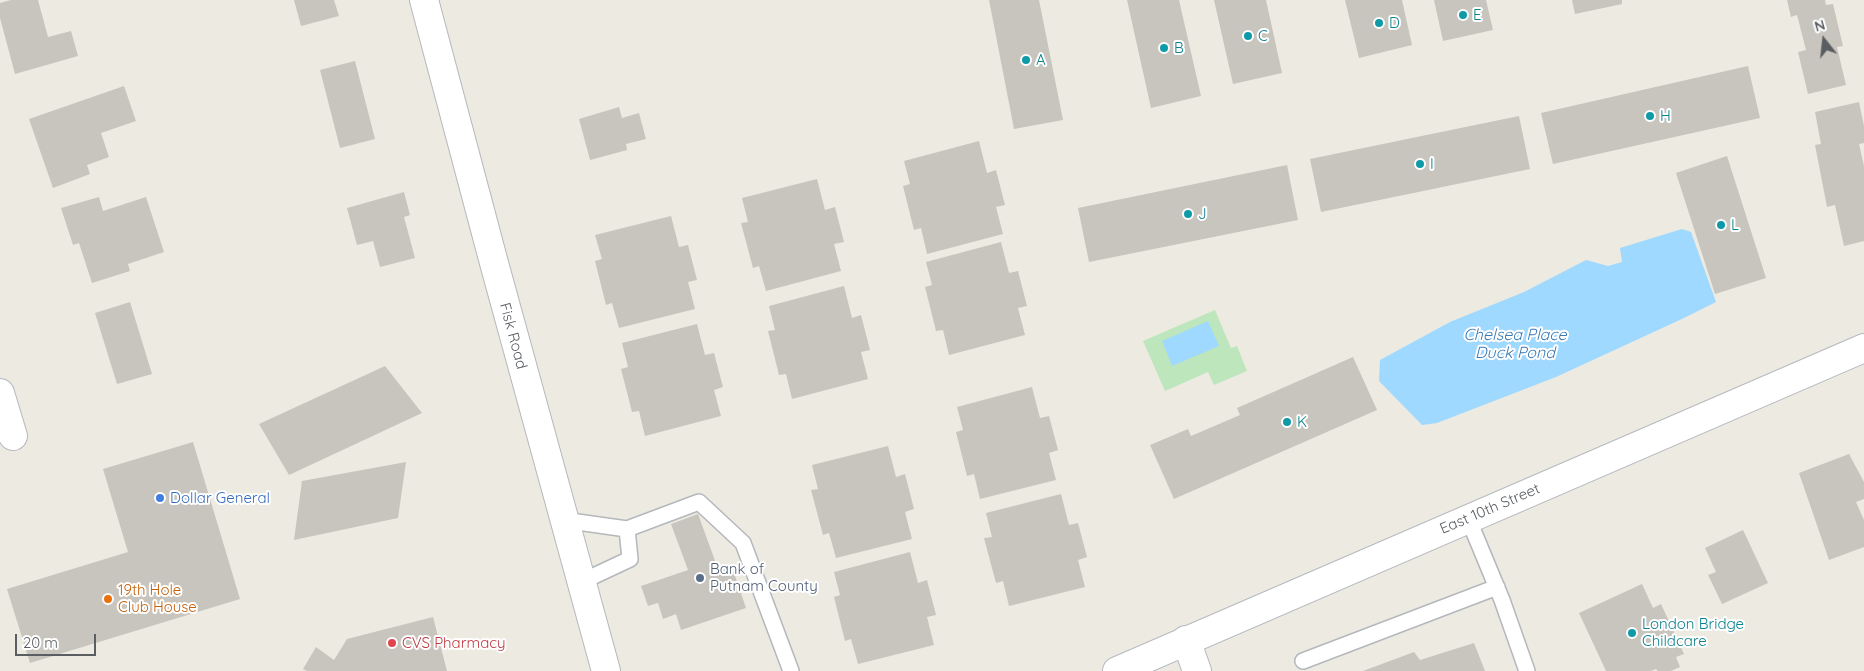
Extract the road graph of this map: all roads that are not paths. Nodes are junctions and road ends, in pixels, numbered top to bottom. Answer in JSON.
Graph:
{"nodes":[{"id":1,"x":424,"y":0,"type":"edge"},
{"id":2,"x":1864,"y":348,"type":"edge"},
{"id":3,"x":0,"y":392,"type":"edge"},
{"id":4,"x":13,"y":436,"type":"dead end"},
{"id":5,"x":1468,"y":518,"type":"junction"},
{"id":6,"x":563,"y":520,"type":"junction"},
{"id":7,"x":627,"y":529,"type":"junction"},
{"id":8,"x":581,"y":582,"type":"junction"},
{"id":9,"x":1497,"y":587,"type":"junction"},
{"id":10,"x":1186,"y":640,"type":"junction"},
{"id":11,"x":1303,"y":661,"type":"dead end"},
{"id":12,"x":606,"y":671,"type":"edge"},
{"id":13,"x":791,"y":671,"type":"edge"},
{"id":14,"x":1117,"y":671,"type":"edge"},
{"id":15,"x":1197,"y":671,"type":"edge"},
{"id":16,"x":1527,"y":671,"type":"edge"}],
"edges":[{"from":1,"to":6,"type":"main road","name":"Fisk Road"},
{"from":2,"to":5,"type":"main road","name":"East 10th Street"},
{"from":3,"to":4,"type":"main road"},
{"from":5,"to":9,"type":"lane"},
{"from":5,"to":10,"type":"main road","name":"East 10th Street"},
{"from":6,"to":7,"type":"lane"},
{"from":6,"to":8,"type":"main road","name":"Fisk Road"},
{"from":7,"to":8,"type":"lane"},
{"from":7,"to":13,"type":"lane"},
{"from":8,"to":12,"type":"main road","name":"Fisk Road"},
{"from":9,"to":11,"type":"lane"},
{"from":9,"to":16,"type":"lane"},
{"from":10,"to":14,"type":"main road","name":"East 10th Street"},
{"from":10,"to":15,"type":"main road"}]}
